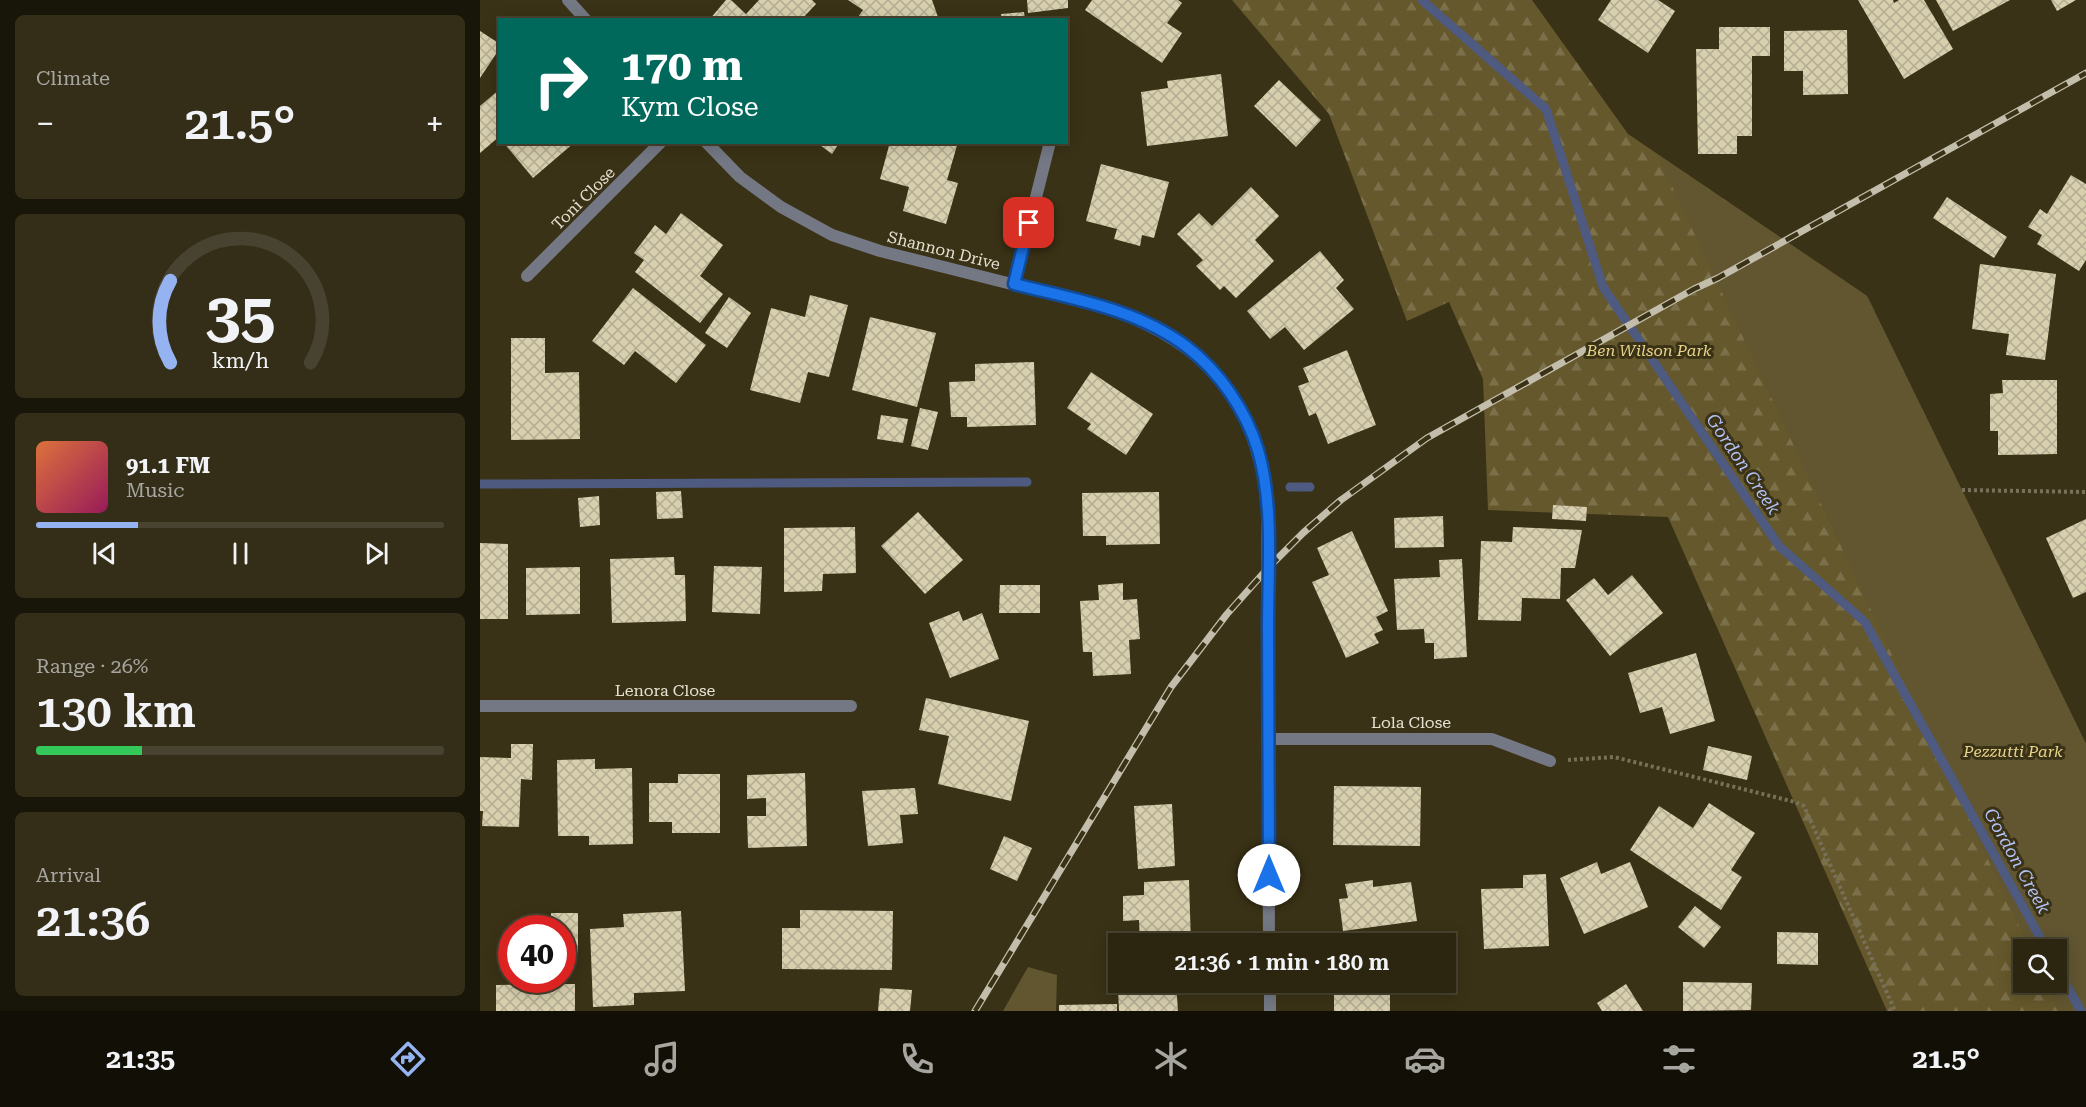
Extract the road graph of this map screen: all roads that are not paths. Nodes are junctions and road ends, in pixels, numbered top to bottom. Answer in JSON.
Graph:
{"nodes":[{"id":1,"x":568,"y":0,"type":"edge"},
{"id":2,"x":584,"y":18,"type":"edge"},
{"id":3,"x":659,"y":144,"type":"edge"},
{"id":4,"x":708,"y":144,"type":"edge"},
{"id":5,"x":1049,"y":144,"type":"edge"},
{"id":6,"x":527,"y":276,"type":"dead end"},
{"id":7,"x":1014,"y":284,"type":"junction"},
{"id":8,"x":480,"y":706,"type":"edge"},
{"id":9,"x":851,"y":706,"type":"dead end"},
{"id":10,"x":1269,"y":739,"type":"junction"},
{"id":11,"x":1550,"y":761,"type":"road end"},
{"id":12,"x":1269,"y":933,"type":"edge"},
{"id":13,"x":1270,"y":993,"type":"edge"},
{"id":14,"x":1270,"y":1011,"type":"edge"}],
"edges":[{"from":1,"to":2,"type":"street"},
{"from":3,"to":6,"type":"street","name":"Toni Close"},
{"from":4,"to":7,"type":"street","name":"Shannon Drive"},
{"from":5,"to":7,"type":"street"},
{"from":7,"to":10,"type":"street","name":"Shannon Drive"},
{"from":8,"to":9,"type":"street","name":"Lenora Close"},
{"from":10,"to":11,"type":"street","name":"Lola Close"},
{"from":10,"to":12,"type":"street","name":"Shannon Drive"},
{"from":13,"to":14,"type":"street"}]}
